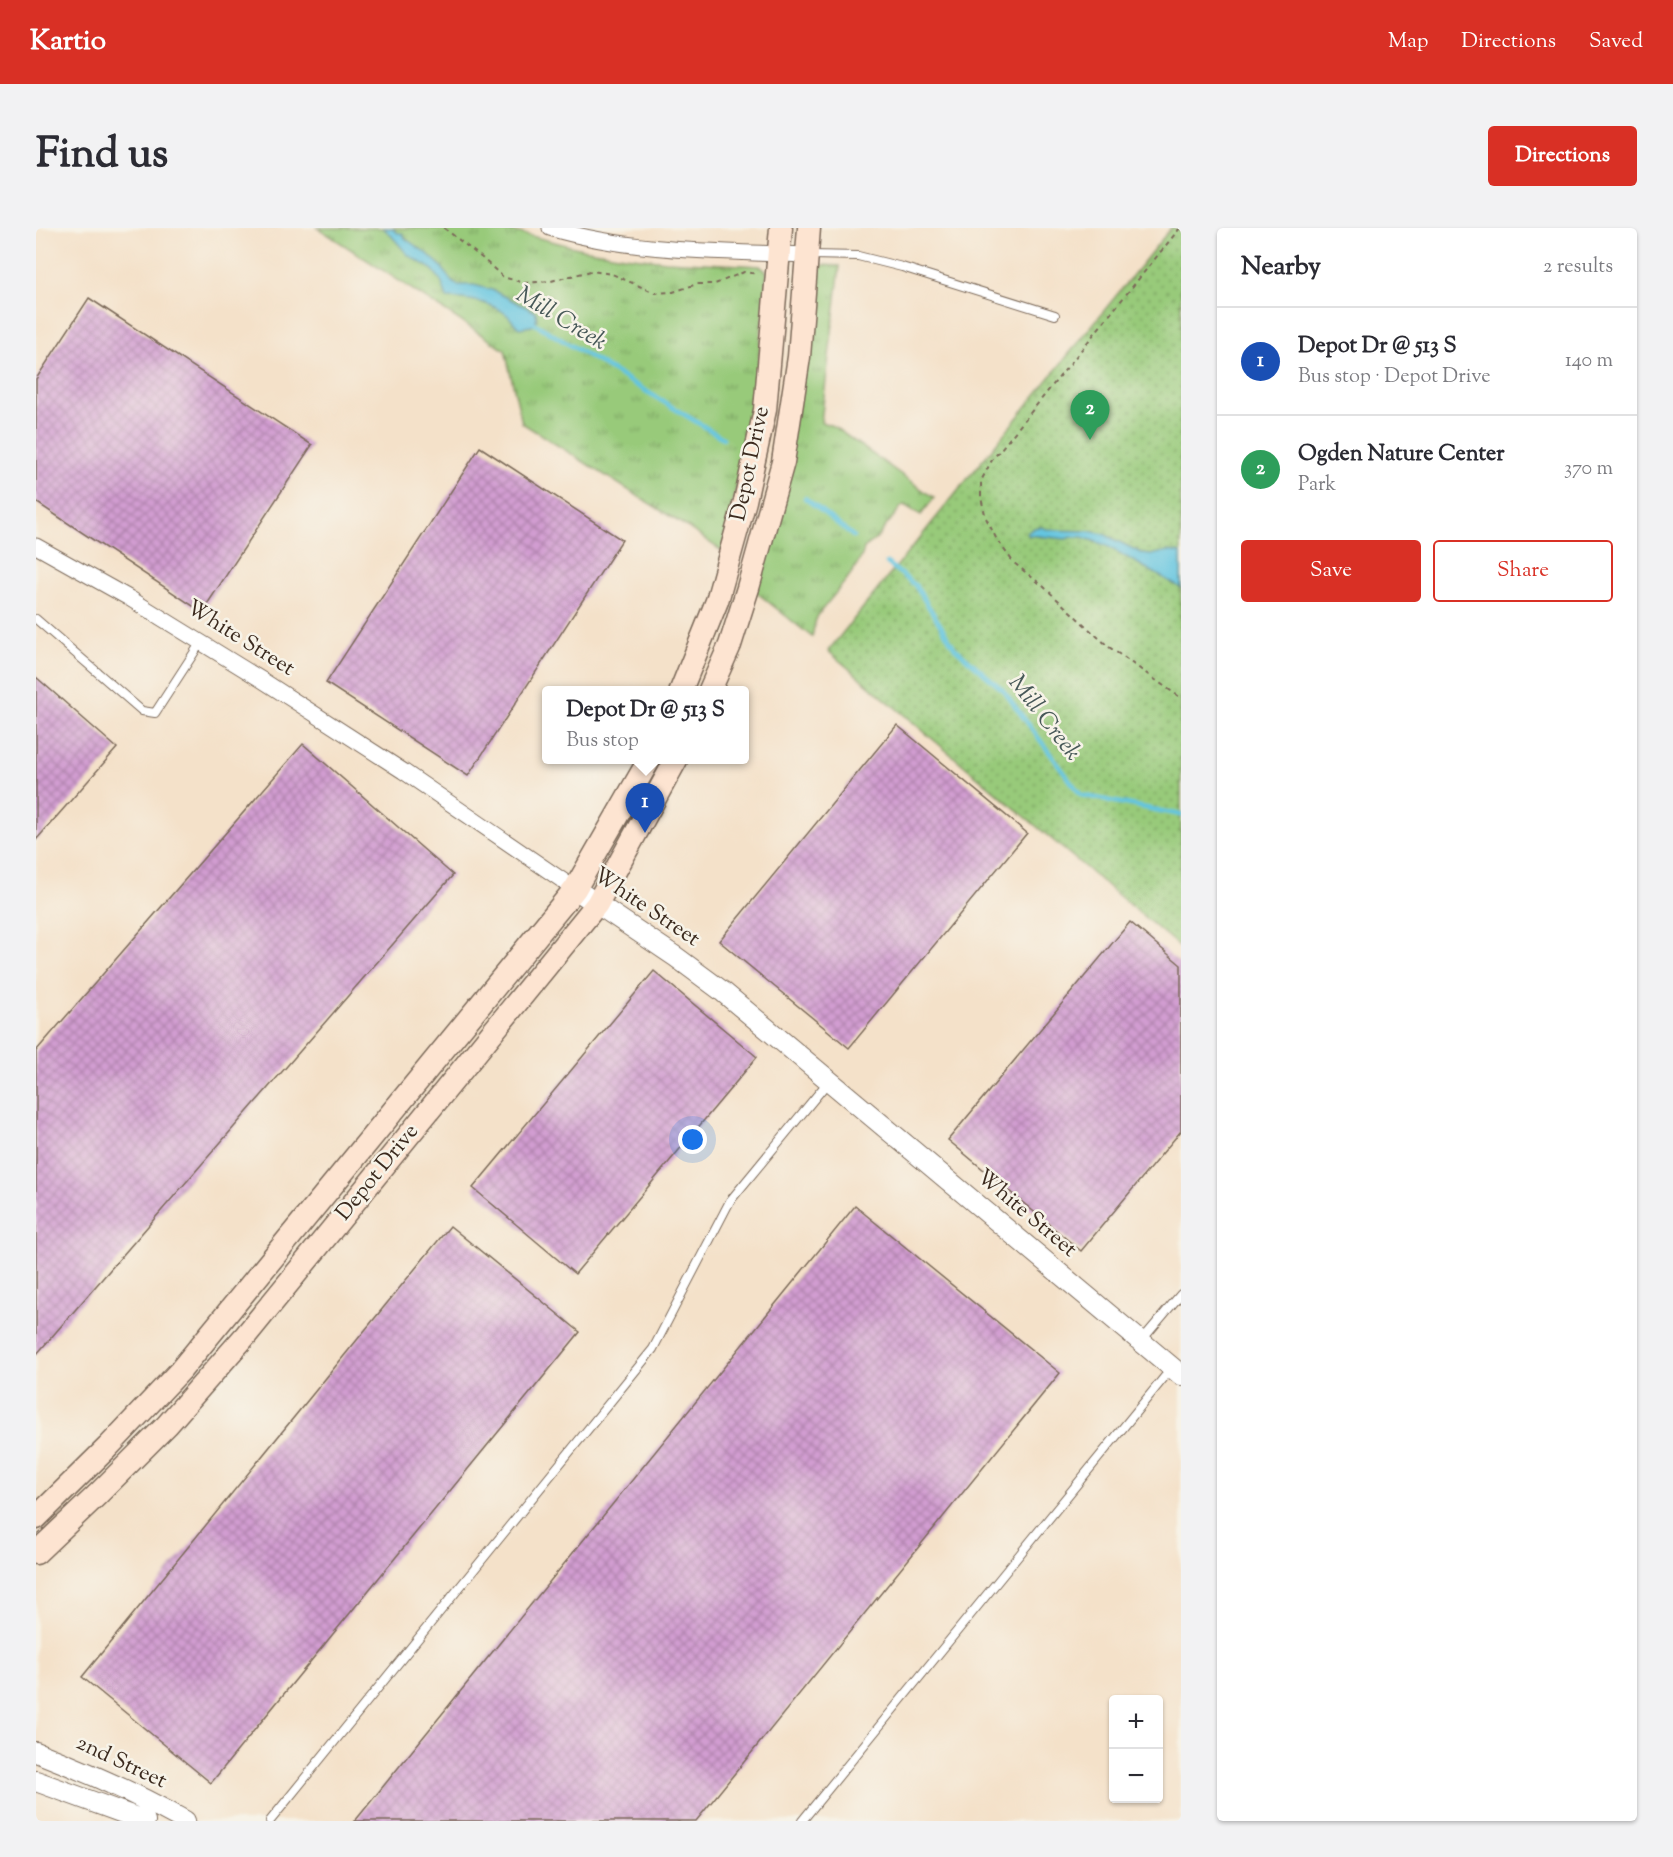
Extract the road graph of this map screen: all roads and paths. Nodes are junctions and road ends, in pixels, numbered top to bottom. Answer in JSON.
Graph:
{"nodes":[{"id":1,"x":444,"y":228,"type":"edge"},
{"id":2,"x":550,"y":228,"type":"edge"},
{"id":3,"x":781,"y":228,"type":"edge"},
{"id":4,"x":809,"y":228,"type":"edge"},
{"id":5,"x":1180,"y":228,"type":"edge"},
{"id":6,"x":778,"y":254,"type":"junction"},
{"id":7,"x":808,"y":255,"type":"junction"},
{"id":8,"x":1055,"y":315,"type":"dead end"},
{"id":9,"x":36,"y":546,"type":"edge"},
{"id":10,"x":36,"y":619,"type":"edge"},
{"id":11,"x":201,"y":642,"type":"junction"},
{"id":12,"x":683,"y":686,"type":"edge"},
{"id":13,"x":712,"y":686,"type":"edge"},
{"id":14,"x":1181,"y":698,"type":"edge"},
{"id":15,"x":646,"y":764,"type":"edge"},
{"id":16,"x":673,"y":764,"type":"edge"},
{"id":17,"x":574,"y":889,"type":"junction"},
{"id":18,"x":597,"y":904,"type":"junction"},
{"id":19,"x":830,"y":1080,"type":"junction"},
{"id":20,"x":1181,"y":1294,"type":"edge"},
{"id":21,"x":1141,"y":1341,"type":"junction"},
{"id":22,"x":1177,"y":1371,"type":"edge"},
{"id":23,"x":36,"y":1518,"type":"edge"},
{"id":24,"x":36,"y":1553,"type":"edge"},
{"id":25,"x":36,"y":1752,"type":"edge"},
{"id":26,"x":36,"y":1781,"type":"edge"},
{"id":27,"x":145,"y":1821,"type":"edge"},
{"id":28,"x":185,"y":1821,"type":"edge"},
{"id":29,"x":270,"y":1821,"type":"edge"},
{"id":30,"x":802,"y":1821,"type":"edge"}],
"edges":[{"from":1,"to":6,"type":"path"},
{"from":2,"to":6,"type":"street"},
{"from":3,"to":6,"type":"main road","name":"Depot Drive"},
{"from":4,"to":7,"type":"main road","name":"Depot Drive"},
{"from":5,"to":14,"type":"path"},
{"from":6,"to":7,"type":"street"},
{"from":6,"to":12,"type":"main road","name":"Depot Drive"},
{"from":7,"to":8,"type":"lane"},
{"from":7,"to":13,"type":"main road","name":"Depot Drive"},
{"from":9,"to":11,"type":"street","name":"White Street"},
{"from":10,"to":11,"type":"lane"},
{"from":11,"to":17,"type":"street","name":"White Street"},
{"from":15,"to":17,"type":"main road","name":"Depot Drive"},
{"from":16,"to":18,"type":"main road","name":"Depot Drive"},
{"from":17,"to":18,"type":"street","name":"White Street"},
{"from":17,"to":23,"type":"main road","name":"Depot Drive"},
{"from":18,"to":19,"type":"street","name":"White Street"},
{"from":18,"to":24,"type":"main road","name":"Depot Drive"},
{"from":19,"to":21,"type":"street","name":"White Street"},
{"from":19,"to":29,"type":"lane"},
{"from":20,"to":21,"type":"lane"},
{"from":21,"to":22,"type":"street","name":"White Street"},
{"from":22,"to":30,"type":"lane"},
{"from":25,"to":28,"type":"street","name":"2nd Street"},
{"from":26,"to":27,"type":"street","name":"2nd Street"}]}
